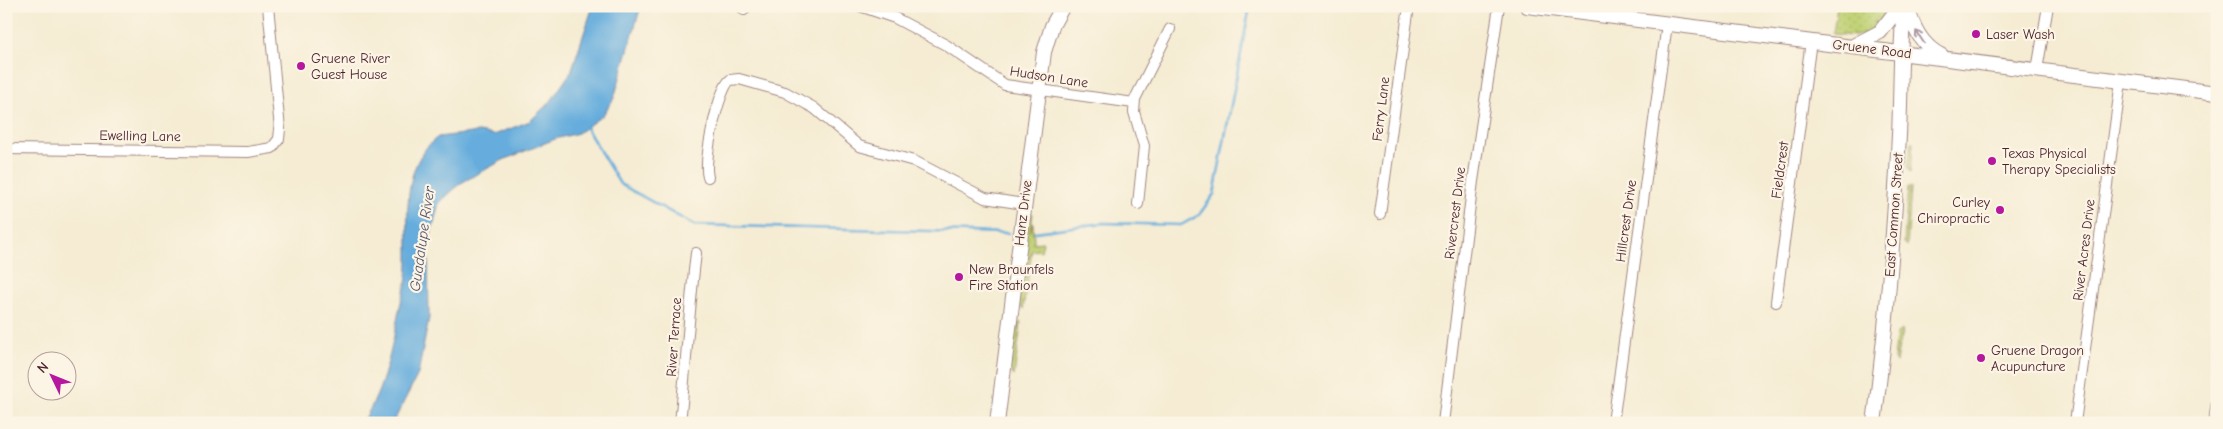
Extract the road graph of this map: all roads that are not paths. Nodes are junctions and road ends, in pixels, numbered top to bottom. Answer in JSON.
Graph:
{"nodes":[{"id":1,"x":268,"y":6,"type":"edge"},
{"id":2,"x":860,"y":6,"type":"edge"},
{"id":3,"x":1063,"y":6,"type":"edge"},
{"id":4,"x":1408,"y":6,"type":"edge"},
{"id":5,"x":1499,"y":6,"type":"edge"},
{"id":6,"x":1526,"y":6,"type":"edge"},
{"id":7,"x":1904,"y":6,"type":"edge"},
{"id":8,"x":2048,"y":6,"type":"edge"},
{"id":9,"x":1667,"y":24,"type":"junction"},
{"id":10,"x":1170,"y":29,"type":"dead end"},
{"id":11,"x":1811,"y":41,"type":"junction"},
{"id":12,"x":1853,"y":46,"type":"junction"},
{"id":13,"x":1900,"y":52,"type":"junction"},
{"id":14,"x":1945,"y":58,"type":"junction"},
{"id":15,"x":2037,"y":70,"type":"junction"},
{"id":16,"x":2121,"y":81,"type":"junction"},
{"id":17,"x":1039,"y":91,"type":"junction"},
{"id":18,"x":2217,"y":93,"type":"edge"},
{"id":19,"x":1134,"y":103,"type":"junction"},
{"id":20,"x":6,"y":149,"type":"edge"},
{"id":21,"x":708,"y":177,"type":"dead end"},
{"id":22,"x":1024,"y":204,"type":"junction"},
{"id":23,"x":1138,"y":204,"type":"dead end"},
{"id":24,"x":1380,"y":214,"type":"dead end"},
{"id":25,"x":696,"y":253,"type":"dead end"},
{"id":26,"x":1776,"y":302,"type":"dead end"},
{"id":27,"x":2217,"y":401,"type":"edge"},
{"id":28,"x":680,"y":423,"type":"edge"},
{"id":29,"x":997,"y":423,"type":"edge"},
{"id":30,"x":1443,"y":423,"type":"edge"},
{"id":31,"x":1612,"y":423,"type":"edge"},
{"id":32,"x":1874,"y":423,"type":"edge"},
{"id":33,"x":2075,"y":423,"type":"edge"},
{"id":34,"x":2214,"y":423,"type":"edge"}],
"edges":[{"from":1,"to":20,"type":"street","name":"Ewelling Lane"},
{"from":2,"to":17,"type":"street","name":"Hudson Lane"},
{"from":3,"to":17,"type":"street","name":"Hanz Drive"},
{"from":4,"to":24,"type":"street","name":"Ferry Lane"},
{"from":5,"to":30,"type":"street","name":"Rivercrest Drive"},
{"from":6,"to":9,"type":"street","name":"Gruene Road"},
{"from":7,"to":12,"type":"street"},
{"from":7,"to":13,"type":"street","name":"East Common Street"},
{"from":14,"to":7,"type":"street","one_way":true},
{"from":8,"to":15,"type":"street"},
{"from":9,"to":11,"type":"street","name":"Gruene Road"},
{"from":9,"to":31,"type":"street","name":"Hillcrest Drive"},
{"from":10,"to":19,"type":"street"},
{"from":11,"to":12,"type":"street","name":"Gruene Road"},
{"from":11,"to":26,"type":"street","name":"Fieldcrest"},
{"from":12,"to":13,"type":"street","name":"Gruene Road"},
{"from":13,"to":14,"type":"street","name":"Gruene Road"},
{"from":13,"to":32,"type":"street","name":"East Common Street"},
{"from":14,"to":15,"type":"street","name":"Gruene Road"},
{"from":15,"to":16,"type":"street","name":"Gruene Road"},
{"from":16,"to":18,"type":"street","name":"Gruene Road"},
{"from":16,"to":33,"type":"street","name":"River Acres Drive"},
{"from":17,"to":19,"type":"street","name":"Hudson Lane"},
{"from":17,"to":22,"type":"street","name":"Hanz Drive"},
{"from":19,"to":23,"type":"street"},
{"from":21,"to":22,"type":"street"},
{"from":22,"to":29,"type":"street","name":"Hanz Drive"},
{"from":25,"to":28,"type":"street","name":"River Terrace"},
{"from":27,"to":34,"type":"street"}]}
